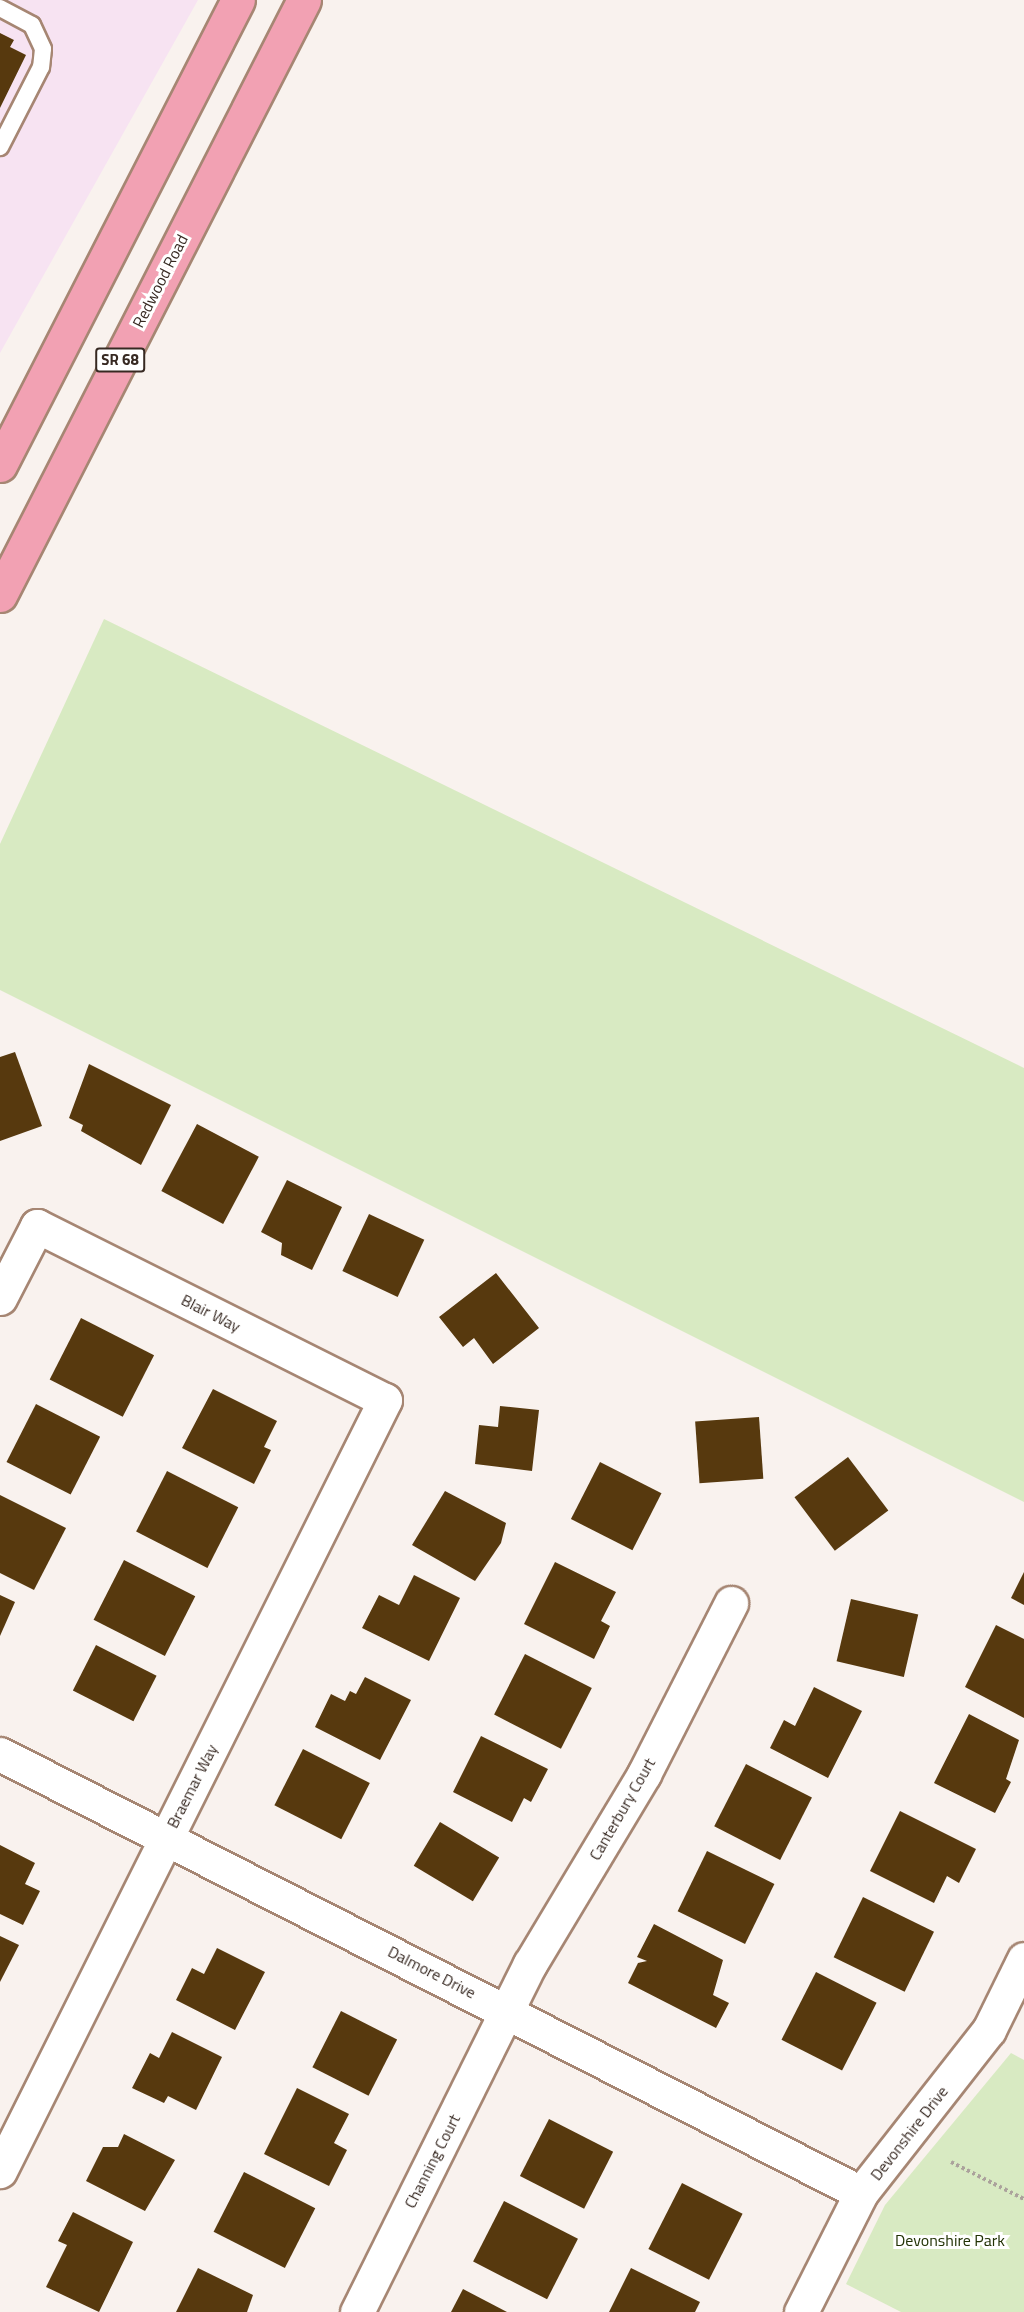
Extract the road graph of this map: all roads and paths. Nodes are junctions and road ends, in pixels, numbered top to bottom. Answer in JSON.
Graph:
{"nodes":[{"id":1,"x":238,"y":0,"type":"edge"},
{"id":2,"x":304,"y":0,"type":"edge"},
{"id":3,"x":0,"y":8,"type":"edge"},
{"id":4,"x":0,"y":147,"type":"edge"},
{"id":5,"x":0,"y":465,"type":"edge"},
{"id":6,"x":0,"y":595,"type":"edge"},
{"id":7,"x":0,"y":1298,"type":"edge"},
{"id":8,"x":385,"y":1400,"type":"joint"},
{"id":9,"x":730,"y":1603,"type":"dead end"},
{"id":10,"x":0,"y":1754,"type":"edge"},
{"id":11,"x":166,"y":1838,"type":"junction"},
{"id":12,"x":1024,"y":1959,"type":"edge"},
{"id":13,"x":508,"y":2010,"type":"junction"},
{"id":14,"x":951,"y":2162,"type":"dead end"},
{"id":15,"x":0,"y":2171,"type":"edge"},
{"id":16,"x":861,"y":2193,"type":"junction"},
{"id":17,"x":1024,"y":2199,"type":"edge"},
{"id":18,"x":357,"y":2312,"type":"edge"},
{"id":19,"x":801,"y":2312,"type":"edge"}],
"edges":[{"from":1,"to":5,"type":"main road"},
{"from":2,"to":6,"type":"main road","name":"Redwood Road","number":"SR 68"},
{"from":3,"to":4,"type":"lane"},
{"from":7,"to":8,"type":"street","name":"Blair Way"},
{"from":8,"to":11,"type":"street","name":"Braemar Way"},
{"from":9,"to":13,"type":"street","name":"Canterbury Court"},
{"from":10,"to":11,"type":"street","name":"Dalmore Drive"},
{"from":11,"to":13,"type":"street","name":"Dalmore Drive"},
{"from":11,"to":15,"type":"street","name":"Braemar Way"},
{"from":12,"to":16,"type":"street","name":"Devonshire Drive"},
{"from":13,"to":16,"type":"street","name":"Dalmore Drive"},
{"from":13,"to":18,"type":"street","name":"Channing Court"},
{"from":14,"to":17,"type":"path"},
{"from":16,"to":19,"type":"street","name":"Devonshire Drive"}]}
